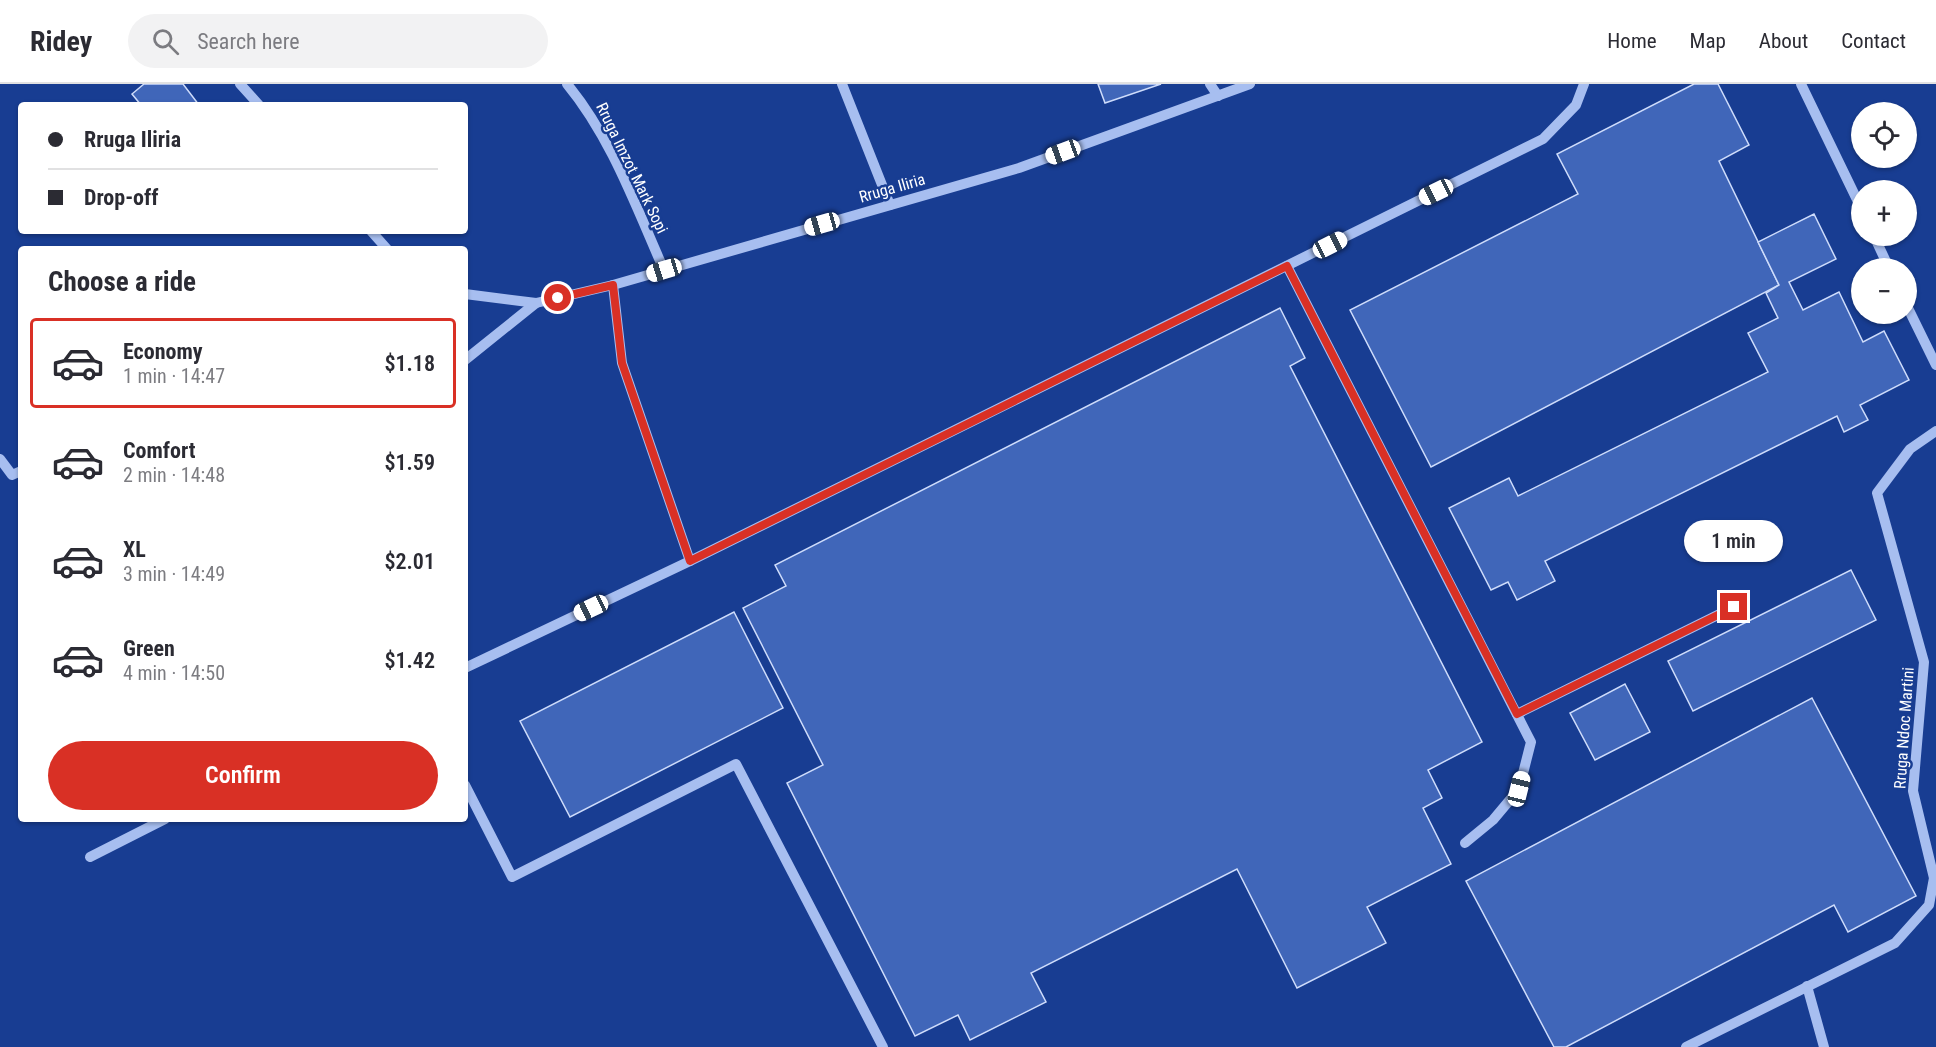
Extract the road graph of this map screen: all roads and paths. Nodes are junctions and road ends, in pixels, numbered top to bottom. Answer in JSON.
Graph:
{"nodes":[{"id":1,"x":240,"y":84,"type":"edge"},
{"id":2,"x":567,"y":84,"type":"edge"},
{"id":3,"x":842,"y":84,"type":"edge"},
{"id":4,"x":1210,"y":84,"type":"edge"},
{"id":5,"x":1250,"y":84,"type":"edge"},
{"id":6,"x":1584,"y":84,"type":"edge"},
{"id":7,"x":1801,"y":84,"type":"edge"},
{"id":8,"x":1218,"y":96,"type":"junction"},
{"id":9,"x":256,"y":102,"type":"edge"},
{"id":10,"x":1851,"y":187,"type":"edge"},
{"id":11,"x":890,"y":204,"type":"junction"},
{"id":12,"x":374,"y":234,"type":"edge"},
{"id":13,"x":384,"y":246,"type":"edge"},
{"id":14,"x":1287,"y":266,"type":"junction"},
{"id":15,"x":664,"y":270,"type":"junction"},
{"id":16,"x":613,"y":285,"type":"junction"},
{"id":17,"x":468,"y":294,"type":"edge"},
{"id":18,"x":536,"y":303,"type":"junction"},
{"id":19,"x":1916,"y":324,"type":"edge"},
{"id":20,"x":468,"y":354,"type":"edge"},
{"id":21,"x":1936,"y":365,"type":"edge"},
{"id":22,"x":1936,"y":431,"type":"edge"},
{"id":23,"x":0,"y":459,"type":"edge"},
{"id":24,"x":18,"y":472,"type":"edge"},
{"id":25,"x":690,"y":561,"type":"junction"},
{"id":26,"x":1734,"y":607,"type":"dead end"},
{"id":27,"x":468,"y":667,"type":"edge"},
{"id":28,"x":1517,"y":714,"type":"junction"},
{"id":29,"x":468,"y":791,"type":"edge"},
{"id":30,"x":159,"y":822,"type":"edge"},
{"id":31,"x":1466,"y":843,"type":"dead end"},
{"id":32,"x":90,"y":857,"type":"dead end"},
{"id":33,"x":1807,"y":986,"type":"junction"},
{"id":34,"x":882,"y":1047,"type":"edge"},
{"id":35,"x":1686,"y":1047,"type":"edge"},
{"id":36,"x":1824,"y":1047,"type":"edge"}],
"edges":[{"from":1,"to":9,"type":"street"},
{"from":2,"to":15,"type":"street","name":"Rruga Imzot Mark Sopi"},
{"from":3,"to":11,"type":"street"},
{"from":4,"to":8,"type":"street"},
{"from":5,"to":8,"type":"street","name":"Rruga Iliria"},
{"from":6,"to":14,"type":"street"},
{"from":7,"to":10,"type":"street"},
{"from":8,"to":11,"type":"street","name":"Rruga Iliria"},
{"from":11,"to":15,"type":"street","name":"Rruga Iliria"},
{"from":12,"to":13,"type":"street"},
{"from":14,"to":25,"type":"street"},
{"from":14,"to":28,"type":"street"},
{"from":15,"to":16,"type":"street","name":"Rruga Iliria"},
{"from":16,"to":18,"type":"street","name":"Rruga Iliria"},
{"from":16,"to":25,"type":"street"},
{"from":17,"to":18,"type":"street","name":"Rruga Iliria"},
{"from":18,"to":20,"type":"street"},
{"from":19,"to":21,"type":"street"},
{"from":22,"to":33,"type":"street","name":"Rruga Ndoc Martini"},
{"from":23,"to":24,"type":"street"},
{"from":25,"to":27,"type":"street"},
{"from":26,"to":28,"type":"street"},
{"from":28,"to":31,"type":"street"},
{"from":29,"to":34,"type":"street"},
{"from":30,"to":32,"type":"street"},
{"from":33,"to":35,"type":"street","name":"Rruga Ndoc Martini"},
{"from":33,"to":36,"type":"street"}]}
